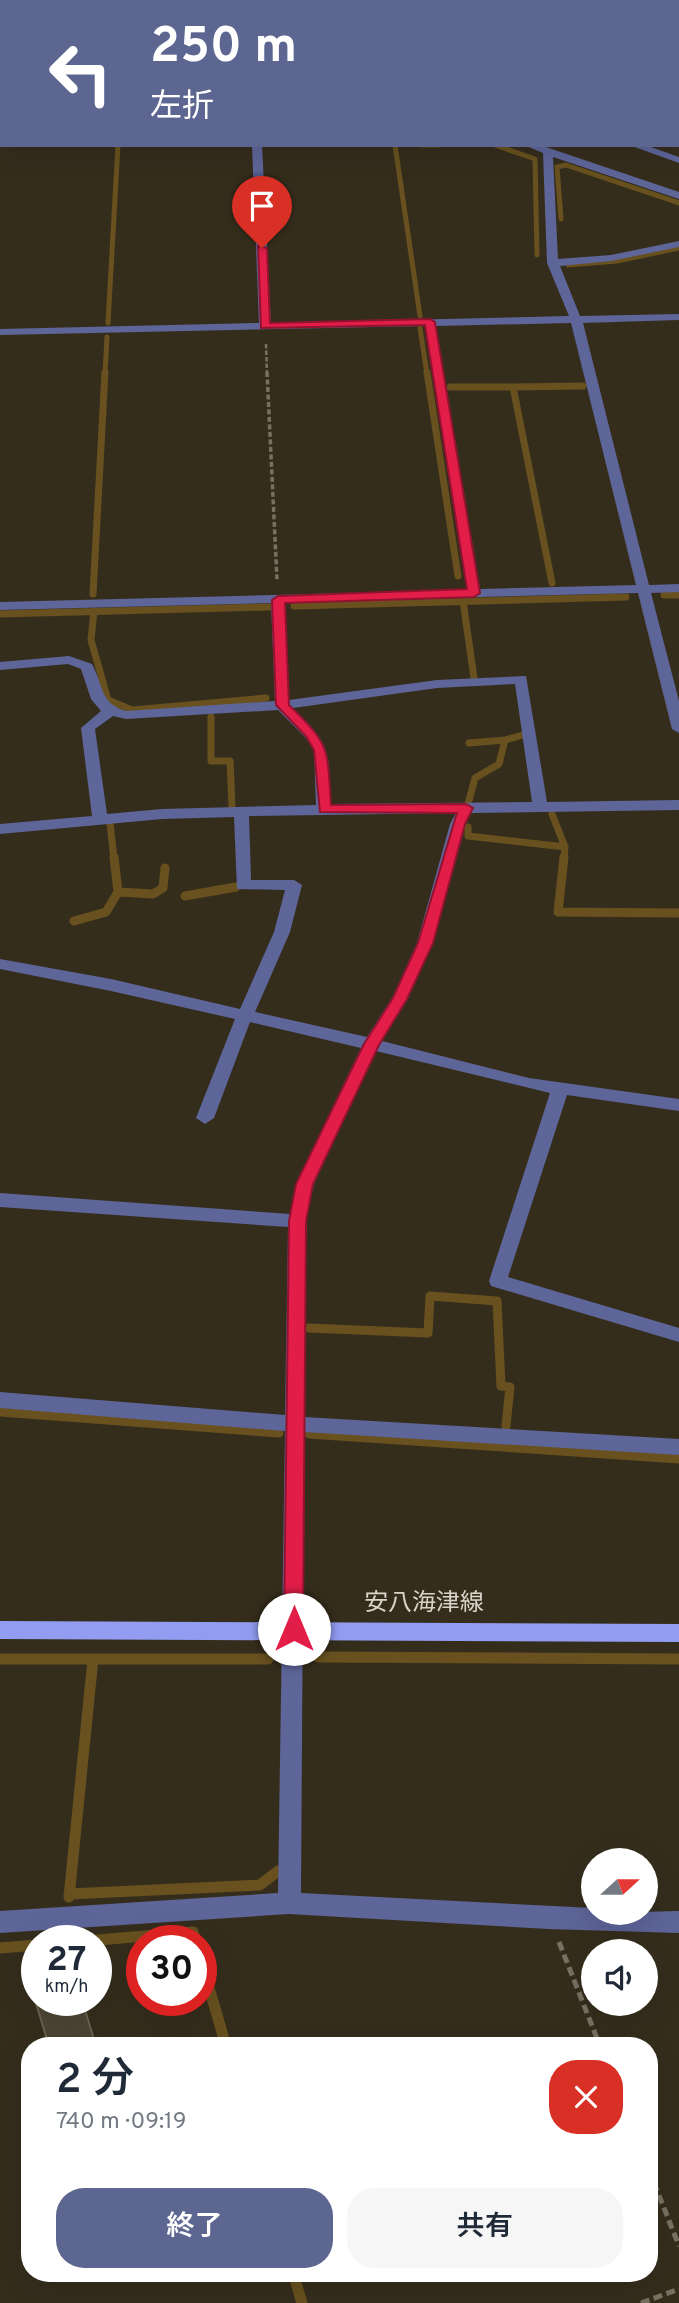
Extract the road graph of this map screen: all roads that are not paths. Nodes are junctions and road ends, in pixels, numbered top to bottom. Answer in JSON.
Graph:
{"nodes":[{"id":1,"x":257,"y":147,"type":"edge"},
{"id":2,"x":534,"y":147,"type":"edge"},
{"id":3,"x":640,"y":147,"type":"edge"},
{"id":4,"x":548,"y":153,"type":"junction"},
{"id":5,"x":679,"y":160,"type":"edge"},
{"id":6,"x":679,"y":196,"type":"edge"},
{"id":7,"x":679,"y":244,"type":"edge"},
{"id":8,"x":553,"y":262,"type":"junction"},
{"id":9,"x":679,"y":317,"type":"edge"},
{"id":10,"x":576,"y":319,"type":"junction"},
{"id":11,"x":430,"y":322,"type":"junction"},
{"id":12,"x":265,"y":326,"type":"junction"},
{"id":13,"x":0,"y":332,"type":"edge"},
{"id":14,"x":679,"y":588,"type":"edge"},
{"id":15,"x":644,"y":589,"type":"junction"},
{"id":16,"x":474,"y":593,"type":"junction"},
{"id":17,"x":278,"y":600,"type":"junction"},
{"id":18,"x":0,"y":606,"type":"edge"},
{"id":19,"x":0,"y":666,"type":"edge"},
{"id":20,"x":282,"y":705,"type":"junction"},
{"id":21,"x":109,"y":712,"type":"junction"},
{"id":22,"x":679,"y":729,"type":"edge"},
{"id":23,"x":679,"y":805,"type":"edge"},
{"id":24,"x":540,"y":807,"type":"junction"},
{"id":25,"x":466,"y":808,"type":"junction"},
{"id":26,"x":324,"y":809,"type":"junction"},
{"id":27,"x":241,"y":812,"type":"junction"},
{"id":28,"x":100,"y":819,"type":"junction"},
{"id":29,"x":0,"y":829,"type":"edge"},
{"id":30,"x":0,"y":964,"type":"edge"},
{"id":31,"x":245,"y":1016,"type":"junction"},
{"id":32,"x":372,"y":1044,"type":"junction"},
{"id":33,"x":560,"y":1089,"type":"junction"},
{"id":34,"x":679,"y":1105,"type":"edge"},
{"id":35,"x":205,"y":1118,"type":"dead end"},
{"id":36,"x":0,"y":1200,"type":"edge"},
{"id":37,"x":297,"y":1221,"type":"junction"},
{"id":38,"x":679,"y":1335,"type":"edge"},
{"id":39,"x":0,"y":1400,"type":"edge"},
{"id":40,"x":296,"y":1424,"type":"junction"},
{"id":41,"x":679,"y":1447,"type":"edge"},
{"id":42,"x":294,"y":1629,"type":"junction"},
{"id":43,"x":0,"y":1630,"type":"edge"},
{"id":44,"x":679,"y":1633,"type":"edge"},
{"id":45,"x":289,"y":1903,"type":"junction"},
{"id":46,"x":0,"y":1922,"type":"edge"},
{"id":47,"x":679,"y":1922,"type":"edge"}],
"edges":[{"from":1,"to":12,"type":"street"},
{"from":2,"to":4,"type":"street"},
{"from":3,"to":5,"type":"street"},
{"from":4,"to":6,"type":"street"},
{"from":4,"to":8,"type":"street"},
{"from":7,"to":8,"type":"street"},
{"from":8,"to":10,"type":"street"},
{"from":9,"to":10,"type":"street"},
{"from":10,"to":11,"type":"street"},
{"from":10,"to":15,"type":"street"},
{"from":11,"to":12,"type":"street"},
{"from":11,"to":16,"type":"street"},
{"from":12,"to":13,"type":"street"},
{"from":14,"to":15,"type":"street"},
{"from":15,"to":16,"type":"street"},
{"from":15,"to":22,"type":"street"},
{"from":16,"to":17,"type":"street"},
{"from":17,"to":18,"type":"street"},
{"from":17,"to":20,"type":"street"},
{"from":19,"to":21,"type":"street"},
{"from":20,"to":21,"type":"street"},
{"from":20,"to":24,"type":"street"},
{"from":20,"to":26,"type":"street"},
{"from":21,"to":28,"type":"street"},
{"from":23,"to":24,"type":"street"},
{"from":24,"to":25,"type":"street"},
{"from":25,"to":26,"type":"street"},
{"from":25,"to":32,"type":"street"},
{"from":26,"to":27,"type":"street"},
{"from":27,"to":28,"type":"street"},
{"from":27,"to":31,"type":"street"},
{"from":28,"to":29,"type":"street"},
{"from":30,"to":31,"type":"street"},
{"from":31,"to":32,"type":"street"},
{"from":31,"to":35,"type":"street"},
{"from":32,"to":33,"type":"street"},
{"from":32,"to":37,"type":"street"},
{"from":33,"to":34,"type":"street"},
{"from":33,"to":38,"type":"street"},
{"from":36,"to":37,"type":"street"},
{"from":37,"to":40,"type":"street"},
{"from":39,"to":40,"type":"street"},
{"from":40,"to":41,"type":"street"},
{"from":40,"to":42,"type":"street"},
{"from":42,"to":43,"type":"main road","name":"安八海津線"},
{"from":42,"to":44,"type":"main road","name":"安八海津線"},
{"from":42,"to":45,"type":"street"},
{"from":45,"to":46,"type":"street"},
{"from":45,"to":47,"type":"street"}]}
